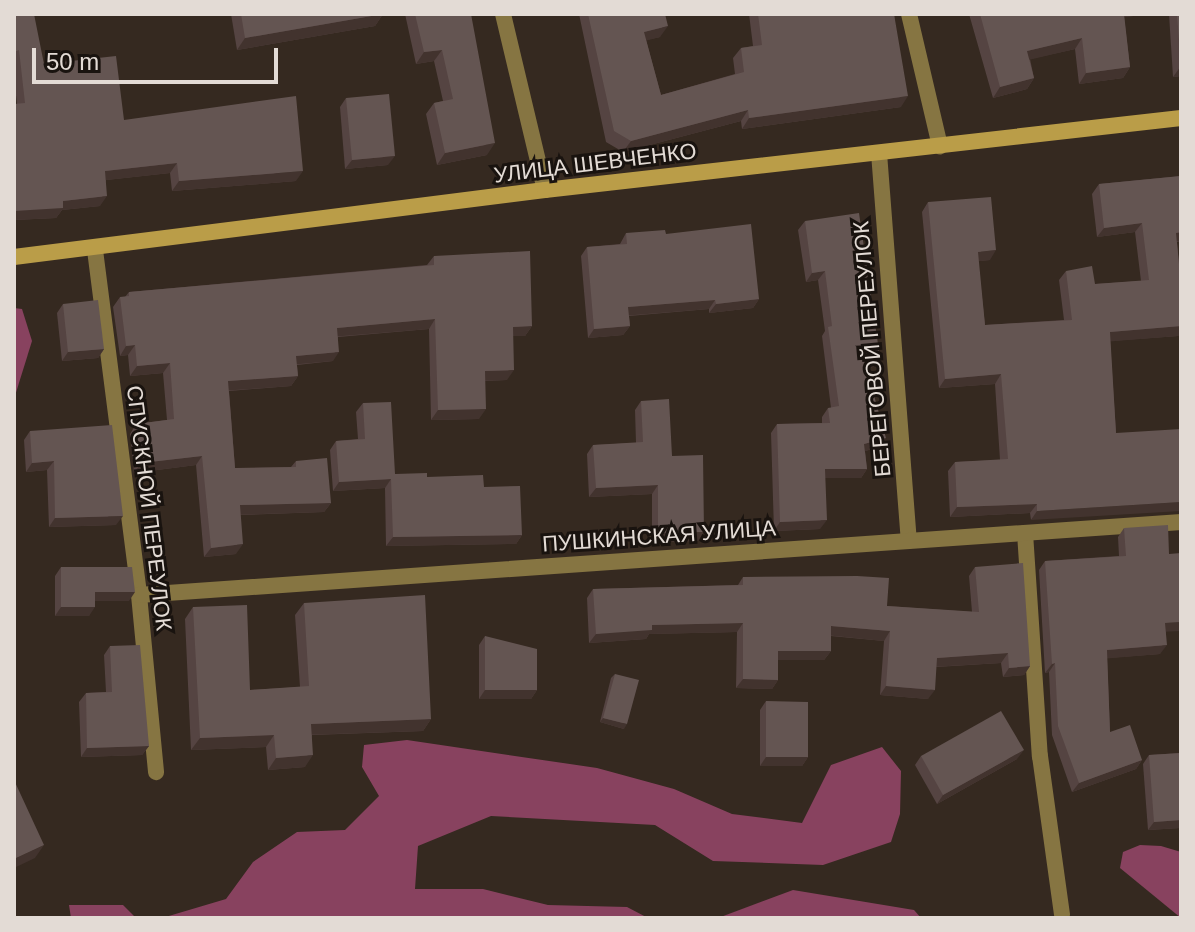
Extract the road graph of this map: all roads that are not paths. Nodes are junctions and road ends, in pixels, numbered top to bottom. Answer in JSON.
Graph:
{"nodes":[{"id":1,"x":503,"y":14,"type":"edge"},
{"id":2,"x":909,"y":14,"type":"edge"},
{"id":3,"x":1181,"y":118,"type":"edge"},
{"id":4,"x":940,"y":146,"type":"junction"},
{"id":5,"x":879,"y":153,"type":"junction"},
{"id":6,"x":545,"y":190,"type":"junction"},
{"id":7,"x":95,"y":250,"type":"junction"},
{"id":8,"x":14,"y":257,"type":"edge"},
{"id":9,"x":1181,"y":522,"type":"edge"},
{"id":10,"x":1025,"y":533,"type":"junction"},
{"id":11,"x":909,"y":541,"type":"junction"},
{"id":12,"x":139,"y":595,"type":"junction"},
{"id":13,"x":156,"y":772,"type":"dead end"},
{"id":14,"x":1062,"y":914,"type":"dead end"}],
"edges":[{"from":1,"to":6,"type":"street"},
{"from":2,"to":4,"type":"street"},
{"from":3,"to":4,"type":"street","name":"УЛИЦА ШЕВЧЕНКО"},
{"from":4,"to":5,"type":"street","name":"УЛИЦА ШЕВЧЕНКО"},
{"from":5,"to":6,"type":"street","name":"УЛИЦА ШЕВЧЕНКО"},
{"from":5,"to":11,"type":"street","name":"БЕРЕГОВОЙ ПЕРЕУЛОК"},
{"from":6,"to":7,"type":"street","name":"УЛИЦА ШЕВЧЕНКО"},
{"from":7,"to":8,"type":"street","name":"УЛИЦА ШЕВЧЕНКО"},
{"from":7,"to":12,"type":"street","name":"СПУСКНОЙ ПЕРЕУЛОК"},
{"from":9,"to":10,"type":"street","name":"ПУШКИНСКАЯ УЛИЦА"},
{"from":10,"to":11,"type":"street","name":"ПУШКИНСКАЯ УЛИЦА"},
{"from":10,"to":14,"type":"street"},
{"from":11,"to":12,"type":"street","name":"ПУШКИНСКАЯ УЛИЦА"},
{"from":12,"to":13,"type":"street","name":"СПУСКНОЙ ПЕРЕУЛОК"}]}
